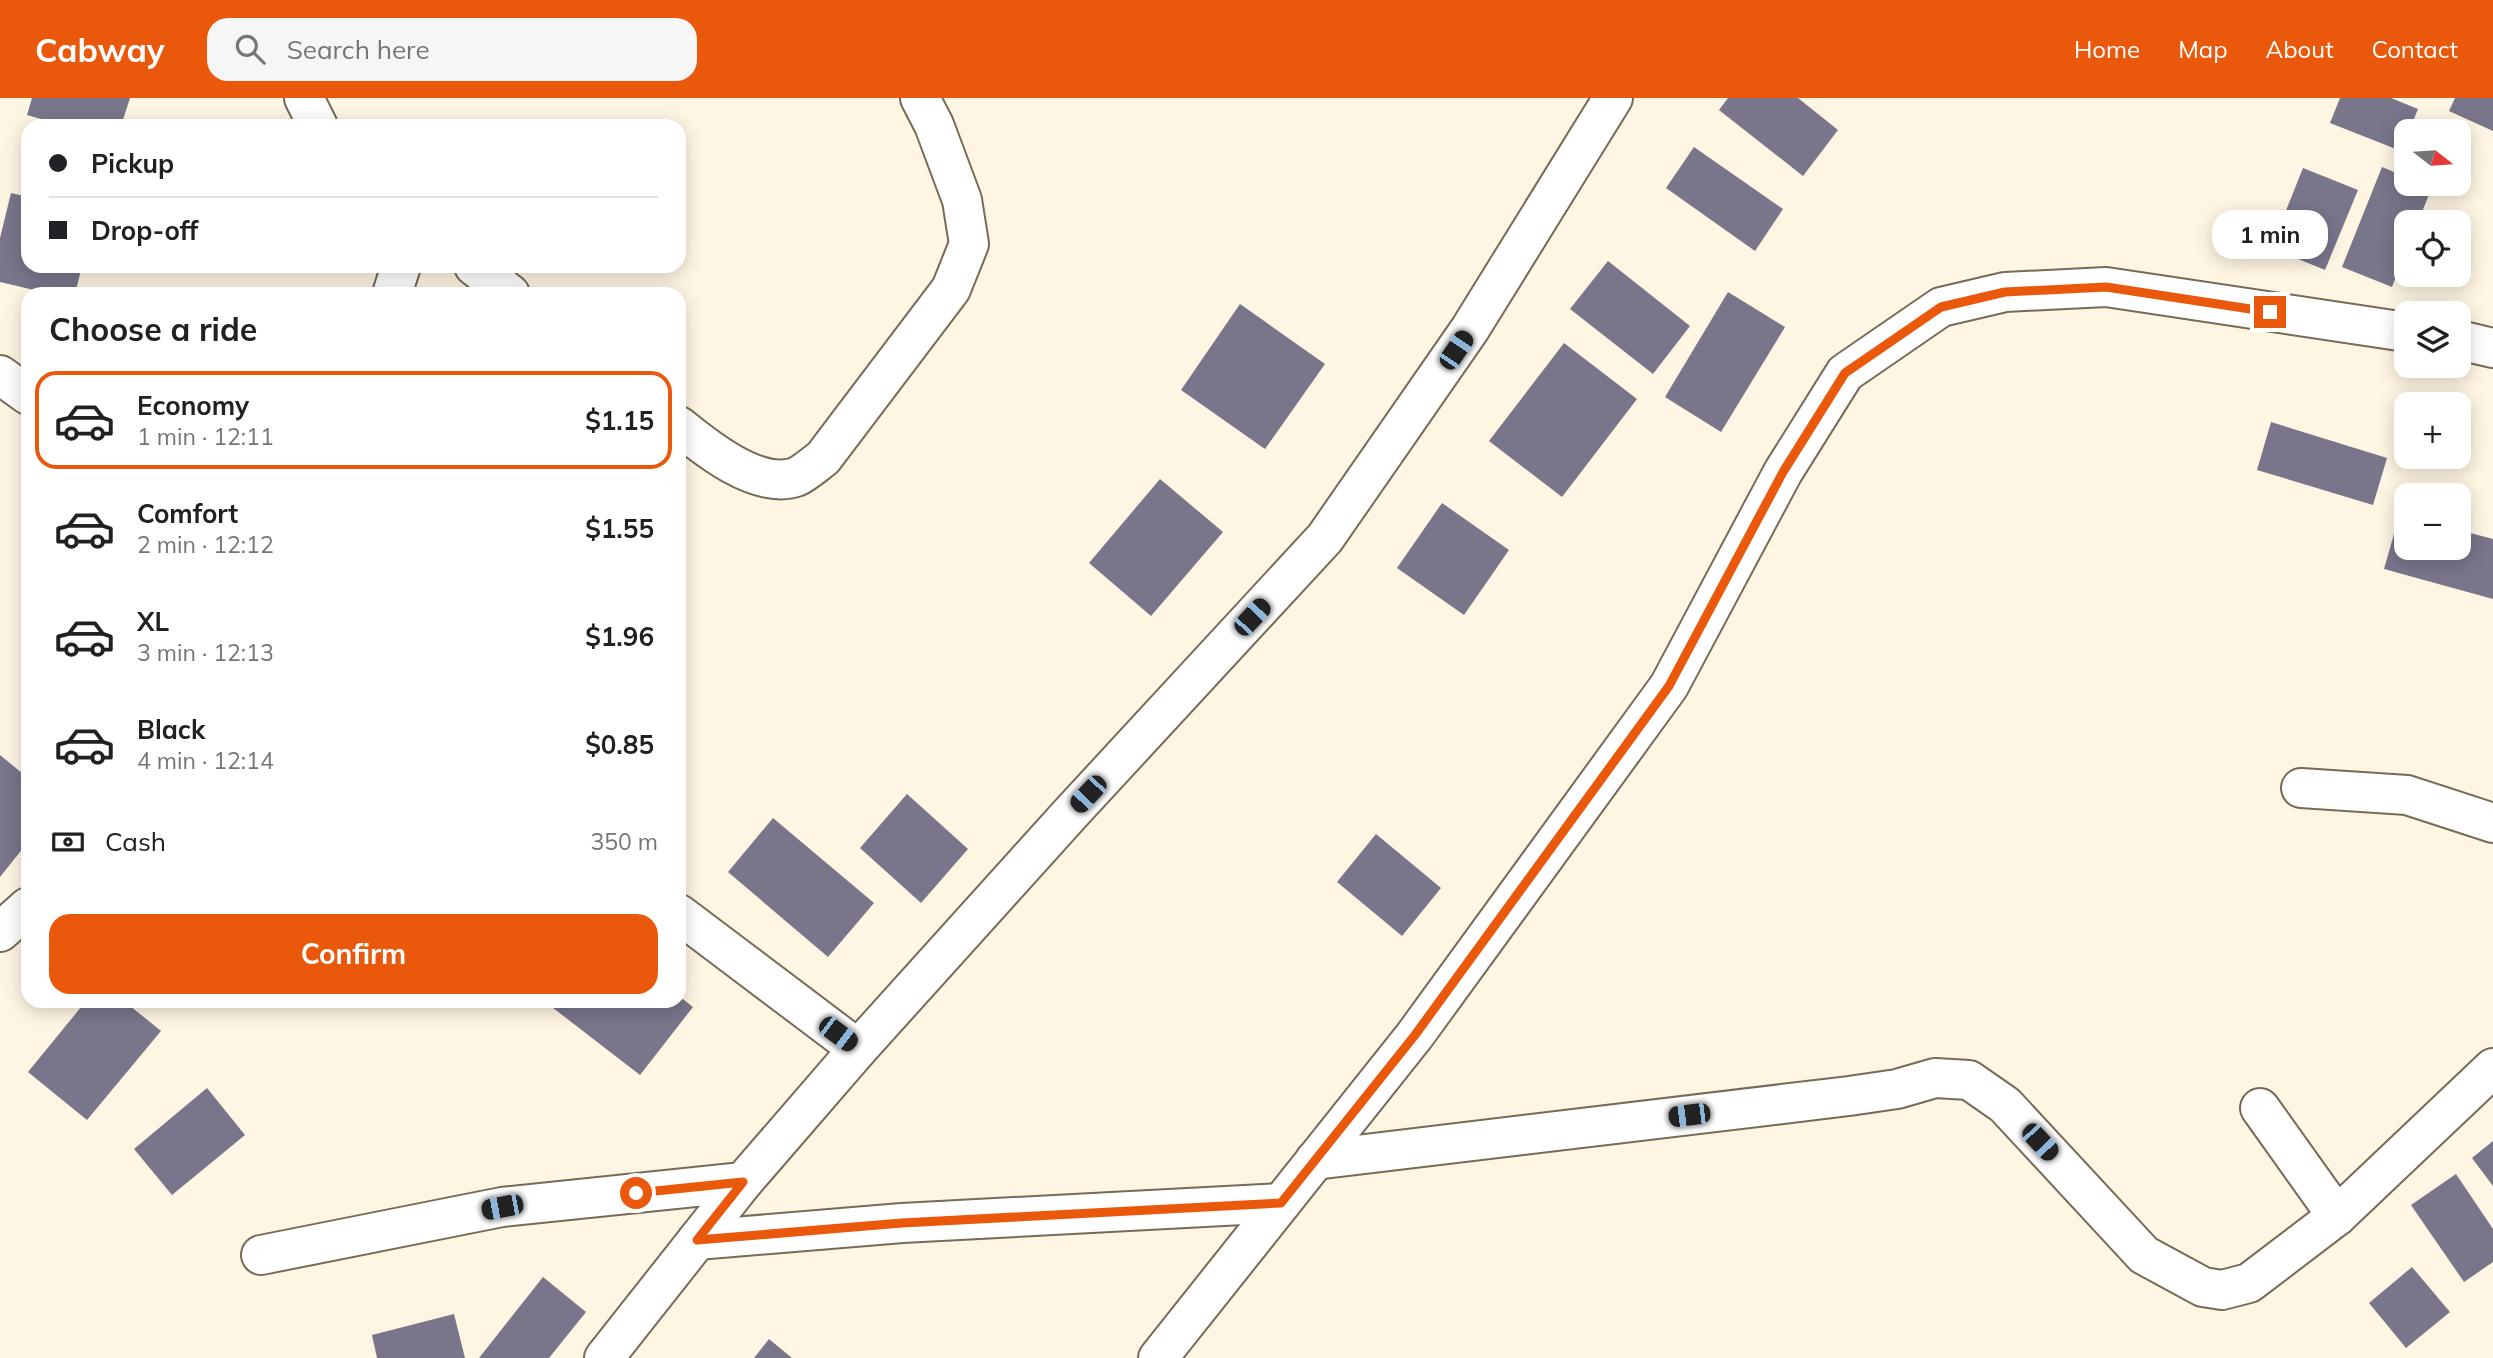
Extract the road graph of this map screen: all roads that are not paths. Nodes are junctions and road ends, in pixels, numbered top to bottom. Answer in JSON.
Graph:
{"nodes":[{"id":1,"x":304,"y":98,"type":"edge"},
{"id":2,"x":920,"y":98,"type":"edge"},
{"id":3,"x":1614,"y":98,"type":"edge"},
{"id":4,"x":314,"y":119,"type":"edge"},
{"id":5,"x":483,"y":273,"type":"edge"},
{"id":6,"x":501,"y":287,"type":"edge"},
{"id":7,"x":2394,"y":330,"type":"edge"},
{"id":8,"x":0,"y":374,"type":"edge"},
{"id":9,"x":21,"y":390,"type":"edge"},
{"id":10,"x":686,"y":432,"type":"edge"},
{"id":11,"x":2301,"y":788,"type":"dead end"},
{"id":12,"x":2493,"y":823,"type":"edge"},
{"id":13,"x":21,"y":913,"type":"edge"},
{"id":14,"x":686,"y":919,"type":"edge"},
{"id":15,"x":0,"y":932,"type":"edge"},
{"id":16,"x":858,"y":1049,"type":"junction"},
{"id":17,"x":2493,"y":1068,"type":"edge"},
{"id":18,"x":2260,"y":1108,"type":"dead end"},
{"id":19,"x":1315,"y":1160,"type":"junction"},
{"id":20,"x":743,"y":1182,"type":"junction"},
{"id":21,"x":1281,"y":1203,"type":"junction"},
{"id":22,"x":2337,"y":1216,"type":"junction"},
{"id":23,"x":697,"y":1240,"type":"junction"},
{"id":24,"x":261,"y":1255,"type":"dead end"},
{"id":25,"x":604,"y":1358,"type":"edge"},
{"id":26,"x":1158,"y":1358,"type":"edge"}],
"edges":[{"from":1,"to":4,"type":"street"},
{"from":2,"to":10,"type":"street"},
{"from":3,"to":16,"type":"street"},
{"from":5,"to":6,"type":"street"},
{"from":7,"to":19,"type":"street"},
{"from":8,"to":9,"type":"street"},
{"from":11,"to":12,"type":"street"},
{"from":13,"to":15,"type":"street"},
{"from":14,"to":16,"type":"street"},
{"from":16,"to":20,"type":"street"},
{"from":17,"to":22,"type":"street"},
{"from":18,"to":22,"type":"street"},
{"from":19,"to":21,"type":"street"},
{"from":19,"to":22,"type":"street"},
{"from":20,"to":23,"type":"street"},
{"from":20,"to":24,"type":"street"},
{"from":21,"to":23,"type":"street"},
{"from":21,"to":26,"type":"street"},
{"from":23,"to":25,"type":"street"}]}
